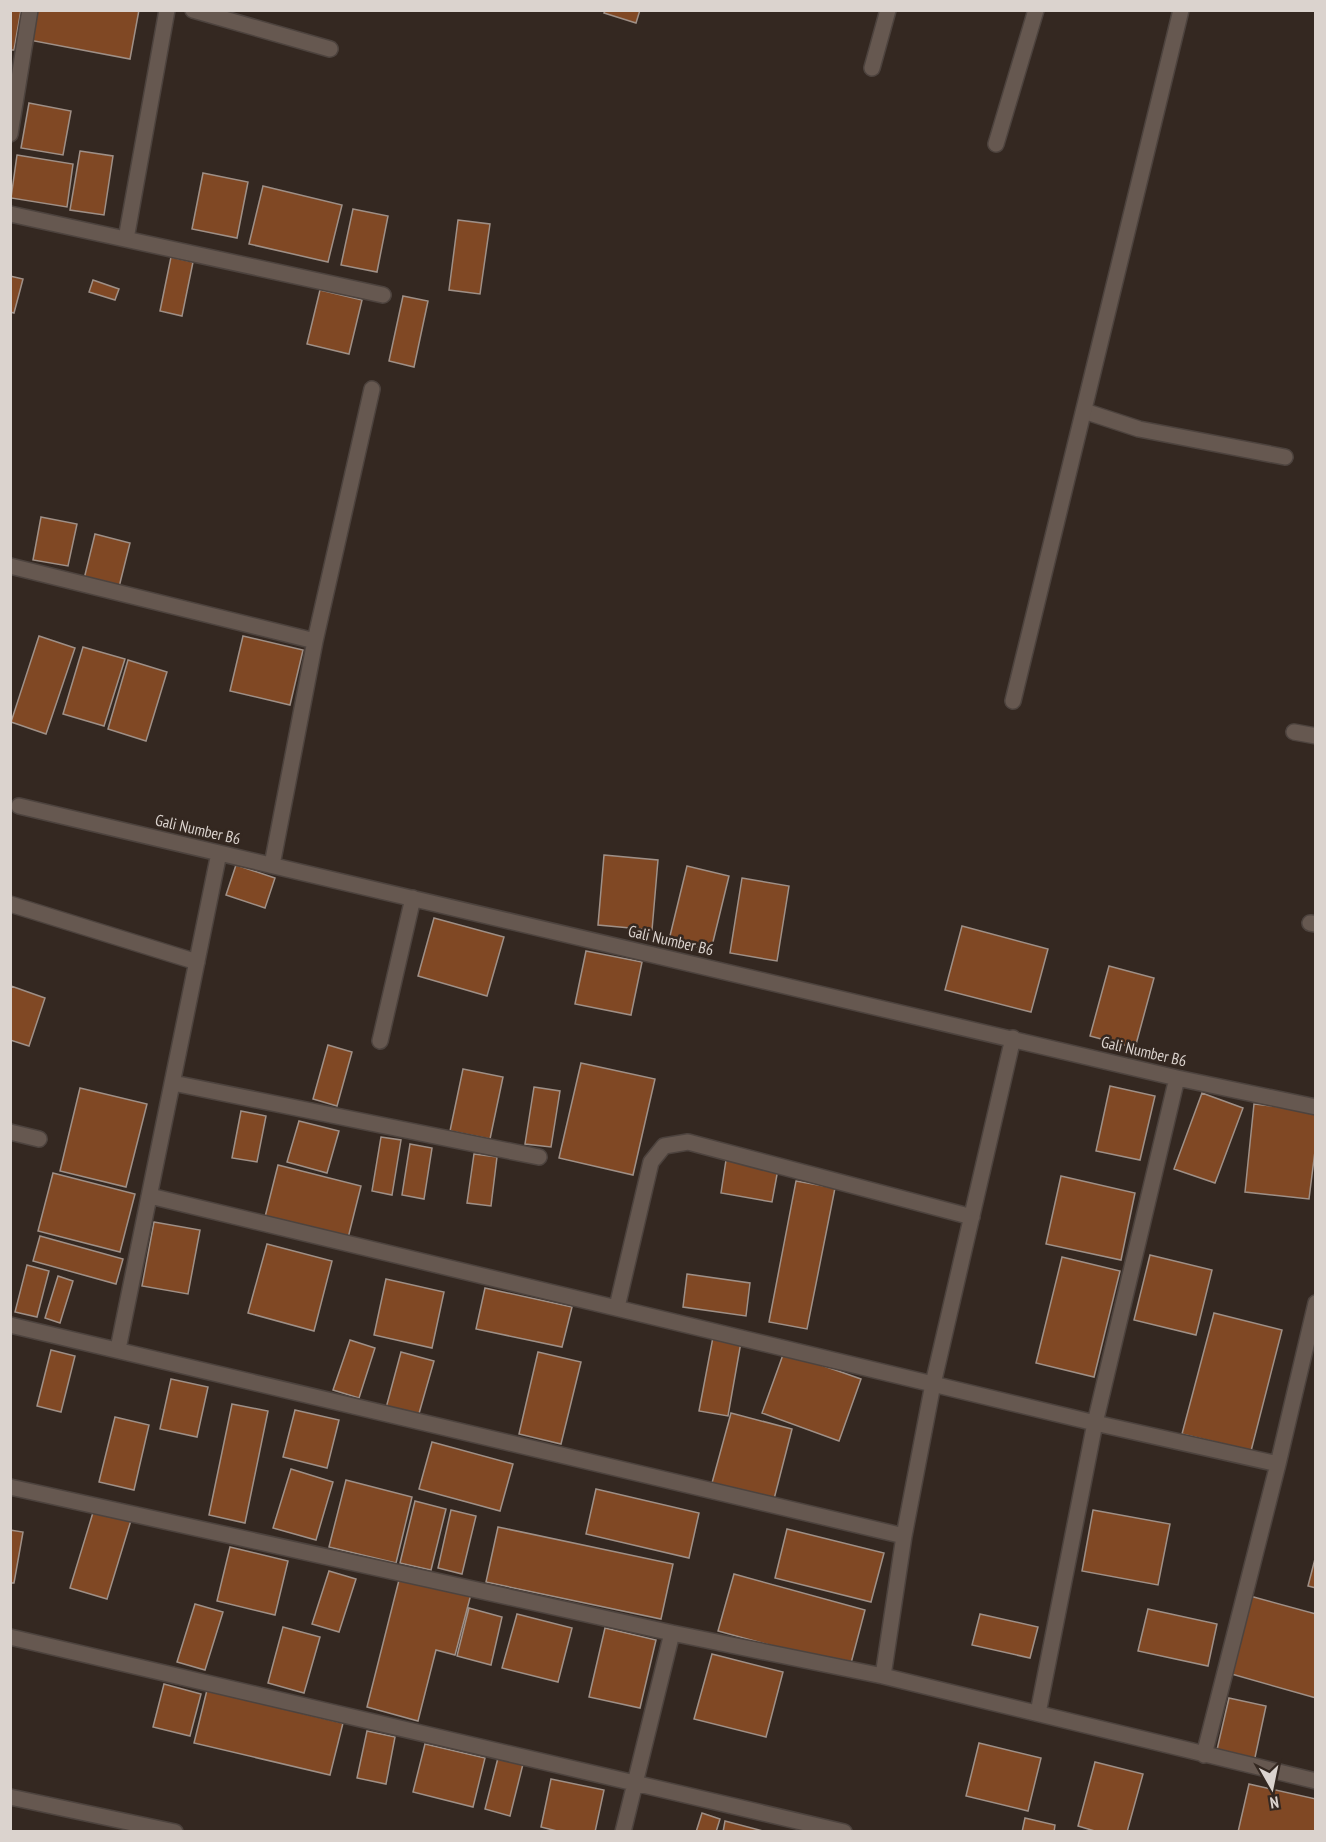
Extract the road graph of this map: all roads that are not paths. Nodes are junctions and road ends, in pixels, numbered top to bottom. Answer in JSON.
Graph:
{"nodes":[{"id":1,"x":30,"y":10,"type":"edge"},
{"id":2,"x":167,"y":10,"type":"edge"},
{"id":3,"x":193,"y":10,"type":"edge"},
{"id":4,"x":888,"y":10,"type":"edge"},
{"id":5,"x":1035,"y":10,"type":"edge"},
{"id":6,"x":1181,"y":10,"type":"edge"},
{"id":7,"x":330,"y":49,"type":"dead end"},
{"id":8,"x":872,"y":68,"type":"dead end"},
{"id":9,"x":10,"y":134,"type":"edge"},
{"id":10,"x":996,"y":144,"type":"dead end"},
{"id":11,"x":10,"y":214,"type":"edge"},
{"id":12,"x":126,"y":239,"type":"junction"},
{"id":13,"x":383,"y":295,"type":"dead end"},
{"id":14,"x":372,"y":389,"type":"dead end"},
{"id":15,"x":1084,"y":411,"type":"junction"},
{"id":16,"x":1285,"y":457,"type":"dead end"},
{"id":17,"x":10,"y":566,"type":"edge"},
{"id":18,"x":315,"y":641,"type":"junction"},
{"id":19,"x":1013,"y":701,"type":"dead end"},
{"id":20,"x":1294,"y":732,"type":"dead end"},
{"id":21,"x":1316,"y":736,"type":"edge"},
{"id":22,"x":19,"y":806,"type":"dead end"},
{"id":23,"x":219,"y":853,"type":"junction"},
{"id":24,"x":272,"y":865,"type":"junction"},
{"id":25,"x":413,"y":898,"type":"junction"},
{"id":26,"x":10,"y":904,"type":"edge"},
{"id":27,"x":197,"y":962,"type":"junction"},
{"id":28,"x":1013,"y":1038,"type":"junction"},
{"id":29,"x":380,"y":1041,"type":"dead end"},
{"id":30,"x":1177,"y":1078,"type":"junction"},
{"id":31,"x":172,"y":1083,"type":"junction"},
{"id":32,"x":1316,"y":1107,"type":"edge"},
{"id":33,"x":10,"y":1132,"type":"edge"},
{"id":34,"x":39,"y":1139,"type":"dead end"},
{"id":35,"x":539,"y":1157,"type":"dead end"},
{"id":36,"x":150,"y":1196,"type":"junction"},
{"id":37,"x":972,"y":1217,"type":"junction"},
{"id":38,"x":1316,"y":1303,"type":"edge"},
{"id":39,"x":617,"y":1307,"type":"junction"},
{"id":40,"x":10,"y":1325,"type":"edge"},
{"id":41,"x":118,"y":1349,"type":"junction"},
{"id":42,"x":933,"y":1384,"type":"junction"},
{"id":43,"x":1095,"y":1423,"type":"junction"},
{"id":44,"x":1278,"y":1464,"type":"junction"},
{"id":45,"x":10,"y":1486,"type":"edge"},
{"id":46,"x":904,"y":1536,"type":"junction"},
{"id":47,"x":672,"y":1633,"type":"junction"},
{"id":48,"x":10,"y":1637,"type":"edge"},
{"id":49,"x":883,"y":1676,"type":"junction"},
{"id":50,"x":1038,"y":1713,"type":"junction"},
{"id":51,"x":1204,"y":1755,"type":"junction"},
{"id":52,"x":1316,"y":1781,"type":"edge"},
{"id":53,"x":635,"y":1783,"type":"junction"},
{"id":54,"x":10,"y":1797,"type":"edge"},
{"id":55,"x":826,"y":1829,"type":"edge"},
{"id":56,"x":175,"y":1832,"type":"edge"},
{"id":57,"x":623,"y":1832,"type":"edge"},
{"id":58,"x":844,"y":1832,"type":"edge"}],
"edges":[{"from":1,"to":9,"type":"street"},
{"from":2,"to":12,"type":"street"},
{"from":3,"to":7,"type":"street"},
{"from":4,"to":8,"type":"street"},
{"from":5,"to":10,"type":"street"},
{"from":6,"to":15,"type":"street"},
{"from":11,"to":12,"type":"street"},
{"from":12,"to":13,"type":"street"},
{"from":14,"to":18,"type":"street"},
{"from":15,"to":16,"type":"street"},
{"from":15,"to":19,"type":"street"},
{"from":17,"to":18,"type":"street"},
{"from":18,"to":24,"type":"street"},
{"from":20,"to":21,"type":"street"},
{"from":22,"to":23,"type":"street","name":"Gali Number B6"},
{"from":23,"to":24,"type":"street","name":"Gali Number B6"},
{"from":23,"to":27,"type":"street"},
{"from":24,"to":25,"type":"street","name":"Gali Number B6"},
{"from":25,"to":28,"type":"street","name":"Gali Number B6"},
{"from":25,"to":29,"type":"street"},
{"from":26,"to":27,"type":"street"},
{"from":27,"to":31,"type":"street"},
{"from":28,"to":30,"type":"street","name":"Gali Number B6"},
{"from":28,"to":37,"type":"street"},
{"from":30,"to":32,"type":"street","name":"Gali Number B6"},
{"from":30,"to":43,"type":"street"},
{"from":31,"to":35,"type":"street"},
{"from":31,"to":36,"type":"street"},
{"from":33,"to":34,"type":"street"},
{"from":36,"to":39,"type":"street"},
{"from":36,"to":41,"type":"street"},
{"from":37,"to":39,"type":"street"},
{"from":37,"to":42,"type":"street"},
{"from":38,"to":44,"type":"street"},
{"from":39,"to":42,"type":"street"},
{"from":40,"to":41,"type":"street"},
{"from":41,"to":46,"type":"street"},
{"from":42,"to":43,"type":"street"},
{"from":42,"to":46,"type":"street"},
{"from":43,"to":44,"type":"street"},
{"from":43,"to":50,"type":"street"},
{"from":44,"to":51,"type":"street"},
{"from":45,"to":47,"type":"street"},
{"from":46,"to":49,"type":"street"},
{"from":47,"to":49,"type":"street"},
{"from":47,"to":53,"type":"street"},
{"from":48,"to":53,"type":"street"},
{"from":49,"to":50,"type":"street"},
{"from":50,"to":51,"type":"street"},
{"from":51,"to":52,"type":"street"},
{"from":53,"to":55,"type":"street"},
{"from":53,"to":57,"type":"street"},
{"from":54,"to":56,"type":"street"},
{"from":55,"to":58,"type":"street"}]}
